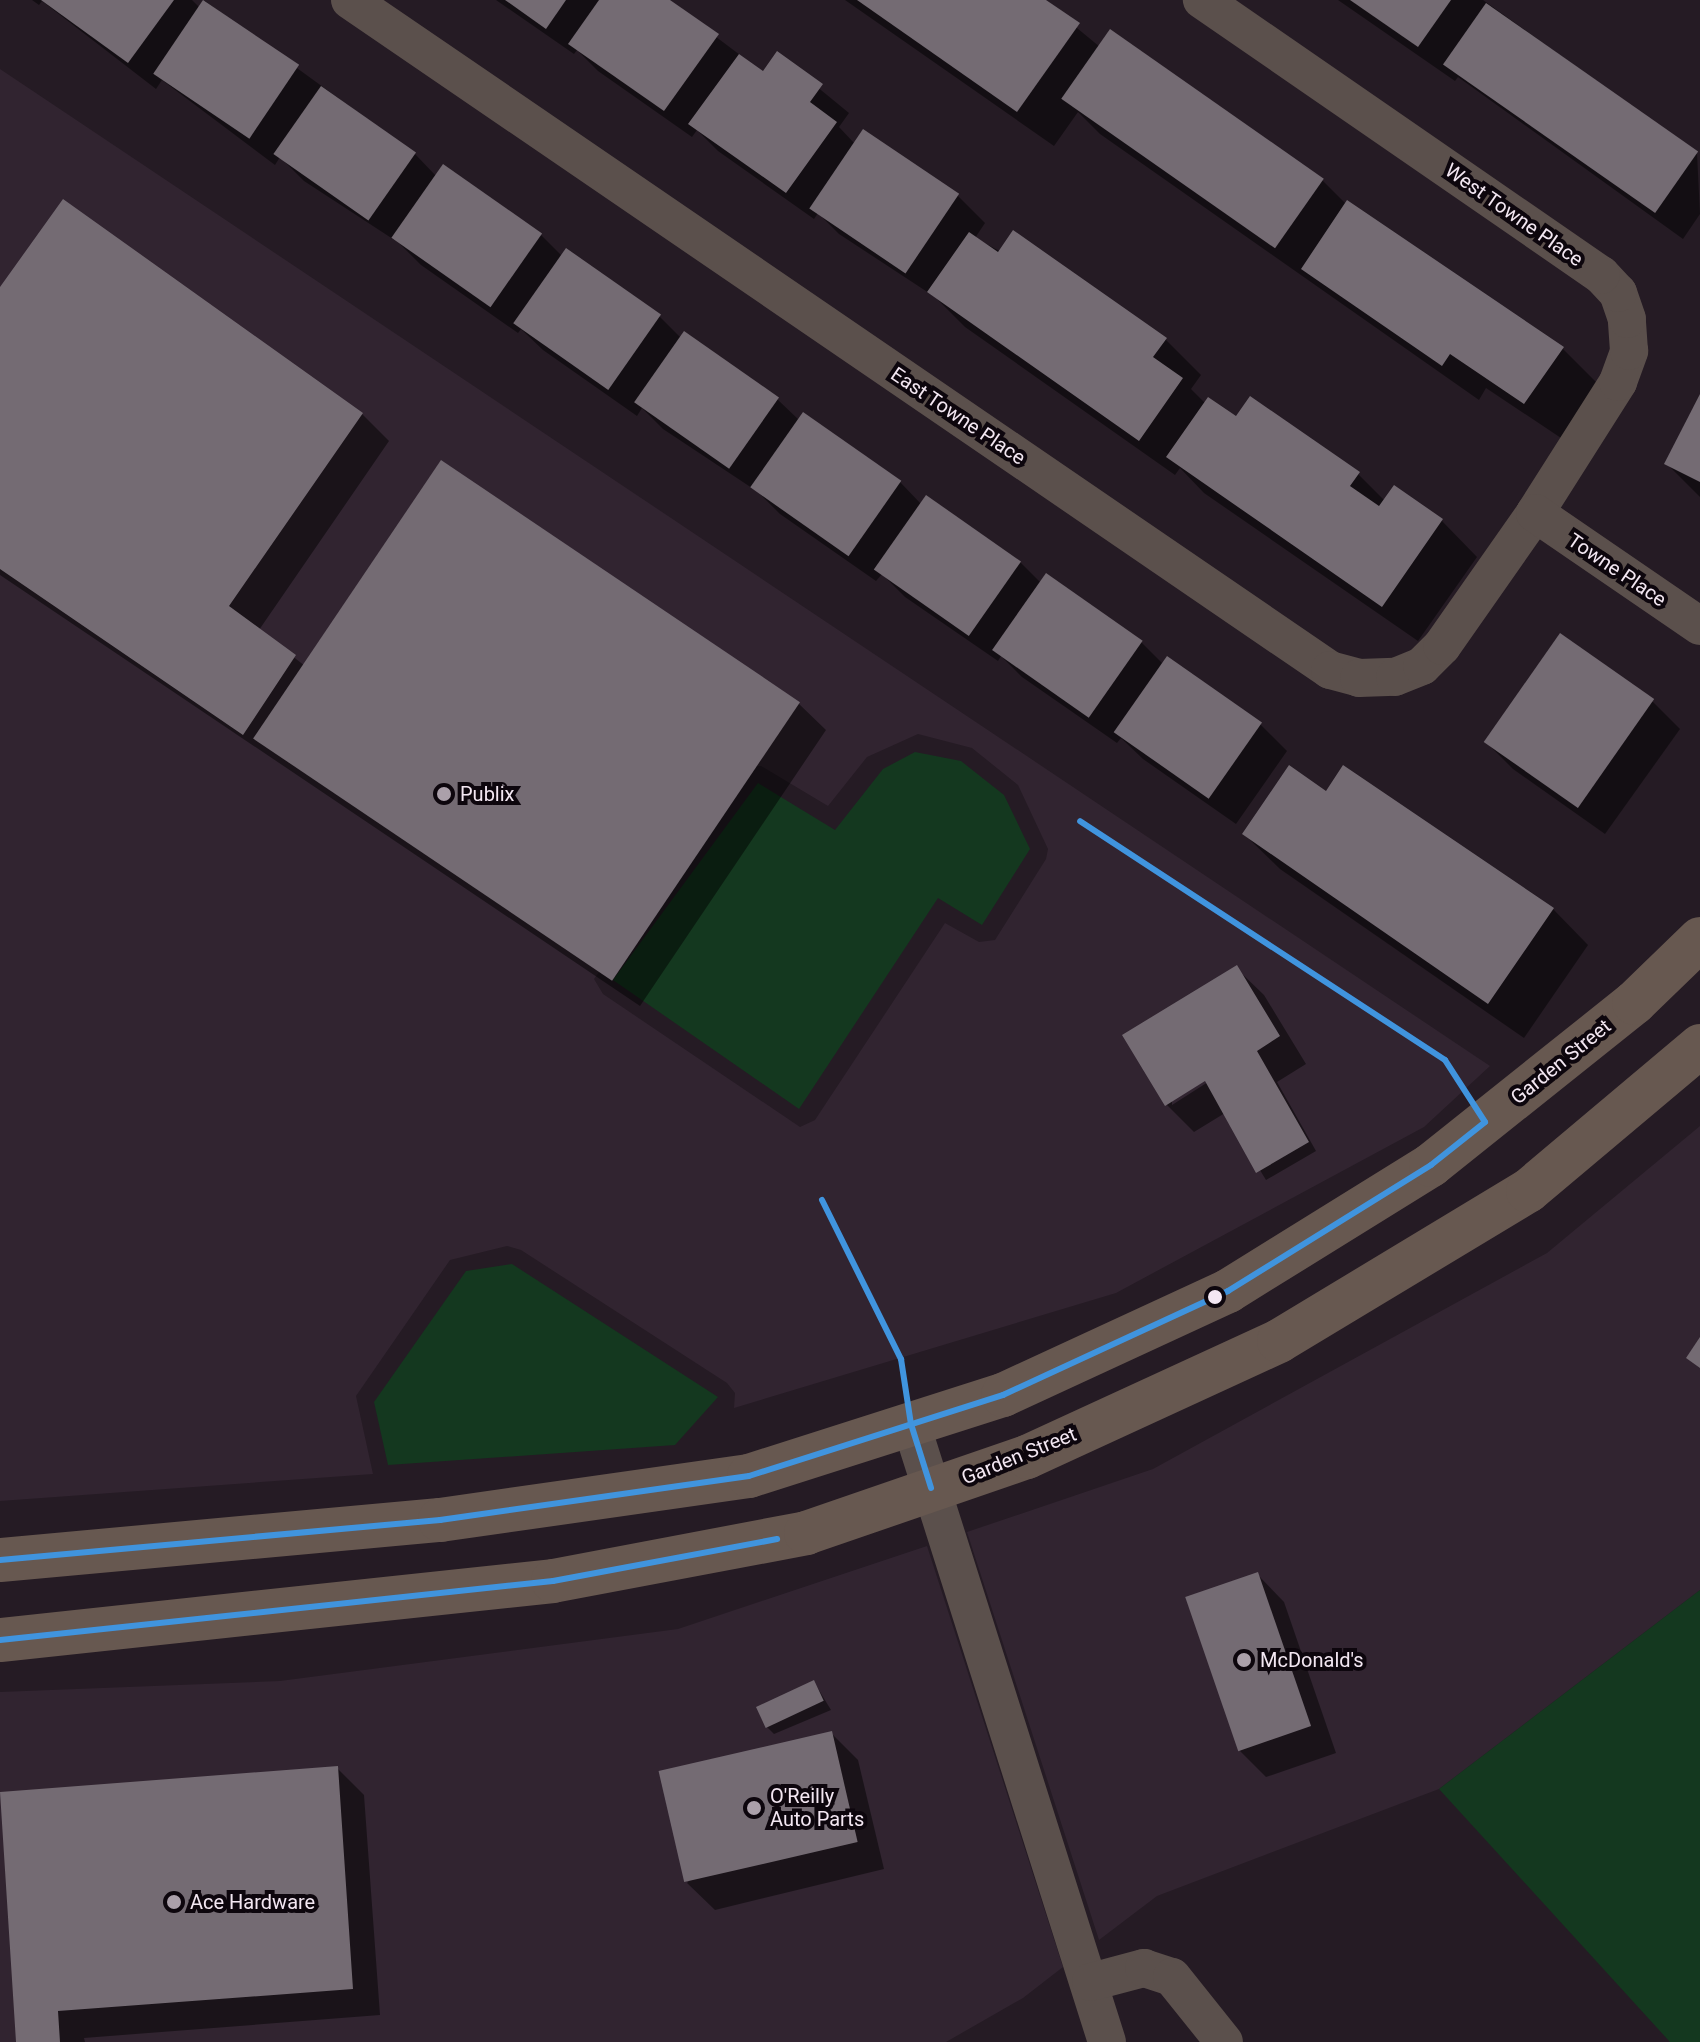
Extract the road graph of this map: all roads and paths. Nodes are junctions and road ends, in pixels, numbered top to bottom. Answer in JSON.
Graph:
{"nodes":[{"id":1,"x":350,"y":0,"type":"edge"},
{"id":2,"x":1202,"y":0,"type":"edge"},
{"id":3,"x":1535,"y":513,"type":"junction"},
{"id":4,"x":1700,"y":626,"type":"edge"},
{"id":5,"x":1700,"y":939,"type":"edge"},
{"id":6,"x":1700,"y":1046,"type":"edge"},
{"id":7,"x":911,"y":1424,"type":"junction"},
{"id":8,"x":932,"y":1489,"type":"junction"},
{"id":9,"x":0,"y":1560,"type":"edge"},
{"id":10,"x":0,"y":1640,"type":"edge"},
{"id":11,"x":1091,"y":1982,"type":"junction"},
{"id":12,"x":1107,"y":2042,"type":"edge"},
{"id":13,"x":1224,"y":2042,"type":"edge"}],
"edges":[{"from":1,"to":3,"type":"street","name":"East Towne Place"},
{"from":2,"to":3,"type":"street","name":"West Towne Place"},
{"from":3,"to":4,"type":"street","name":"Towne Place"},
{"from":5,"to":7,"type":"main road","name":"Garden Street"},
{"from":6,"to":8,"type":"main road","name":"Garden Street"},
{"from":7,"to":8,"type":"street"},
{"from":7,"to":9,"type":"main road","name":"Garden Street"},
{"from":8,"to":10,"type":"main road","name":"Garden Street"},
{"from":8,"to":11,"type":"street"},
{"from":11,"to":12,"type":"street"},
{"from":11,"to":13,"type":"street"}]}
